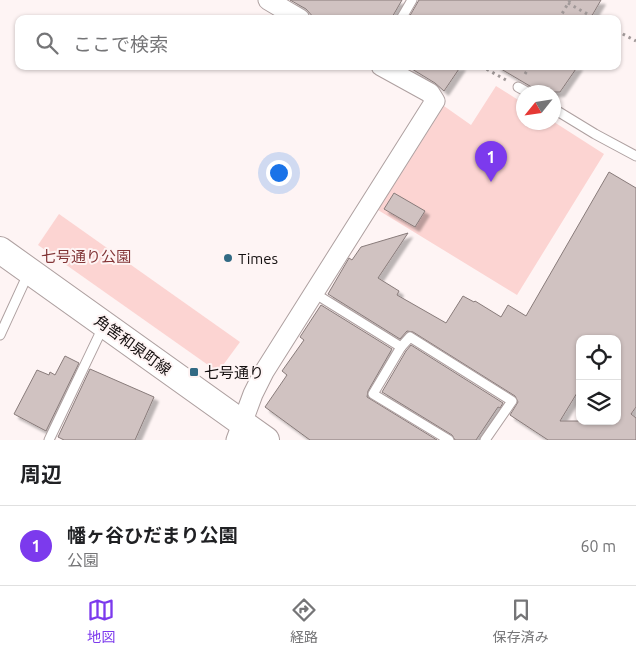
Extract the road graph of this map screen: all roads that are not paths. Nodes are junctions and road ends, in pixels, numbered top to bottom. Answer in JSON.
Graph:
{"nodes":[{"id":1,"x":412,"y":0,"type":"edge"},
{"id":2,"x":274,"y":1,"type":"edge"},
{"id":3,"x":294,"y":15,"type":"edge"},
{"id":4,"x":403,"y":15,"type":"edge"},
{"id":5,"x":388,"y":70,"type":"edge"},
{"id":6,"x":561,"y":113,"type":"edge"},
{"id":7,"x":636,"y":156,"type":"edge"},
{"id":8,"x":0,"y":250,"type":"edge"},
{"id":9,"x":29,"y":271,"type":"junction"},
{"id":10,"x":314,"y":293,"type":"junction"},
{"id":11,"x":104,"y":324,"type":"junction"},
{"id":12,"x":0,"y":335,"type":"edge"},
{"id":13,"x":402,"y":347,"type":"junction"},
{"id":14,"x":239,"y":432,"type":"edge"},
{"id":15,"x":49,"y":440,"type":"edge"},
{"id":16,"x":266,"y":440,"type":"edge"},
{"id":17,"x":449,"y":440,"type":"edge"},
{"id":18,"x":485,"y":440,"type":"edge"}],
"edges":[{"from":1,"to":4,"type":"lane"},
{"from":2,"to":3,"type":"street"},
{"from":5,"to":10,"type":"street"},
{"from":6,"to":7,"type":"lane"},
{"from":8,"to":9,"type":"main road","name":"角筈和泉町線"},
{"from":9,"to":11,"type":"main road","name":"角筈和泉町線"},
{"from":9,"to":12,"type":"lane"},
{"from":10,"to":13,"type":"lane"},
{"from":10,"to":14,"type":"street"},
{"from":11,"to":14,"type":"main road","name":"角筈和泉町線"},
{"from":11,"to":15,"type":"lane"},
{"from":13,"to":17,"type":"lane"},
{"from":13,"to":18,"type":"lane"},
{"from":14,"to":16,"type":"main road","name":"角筈和泉町線"}]}
